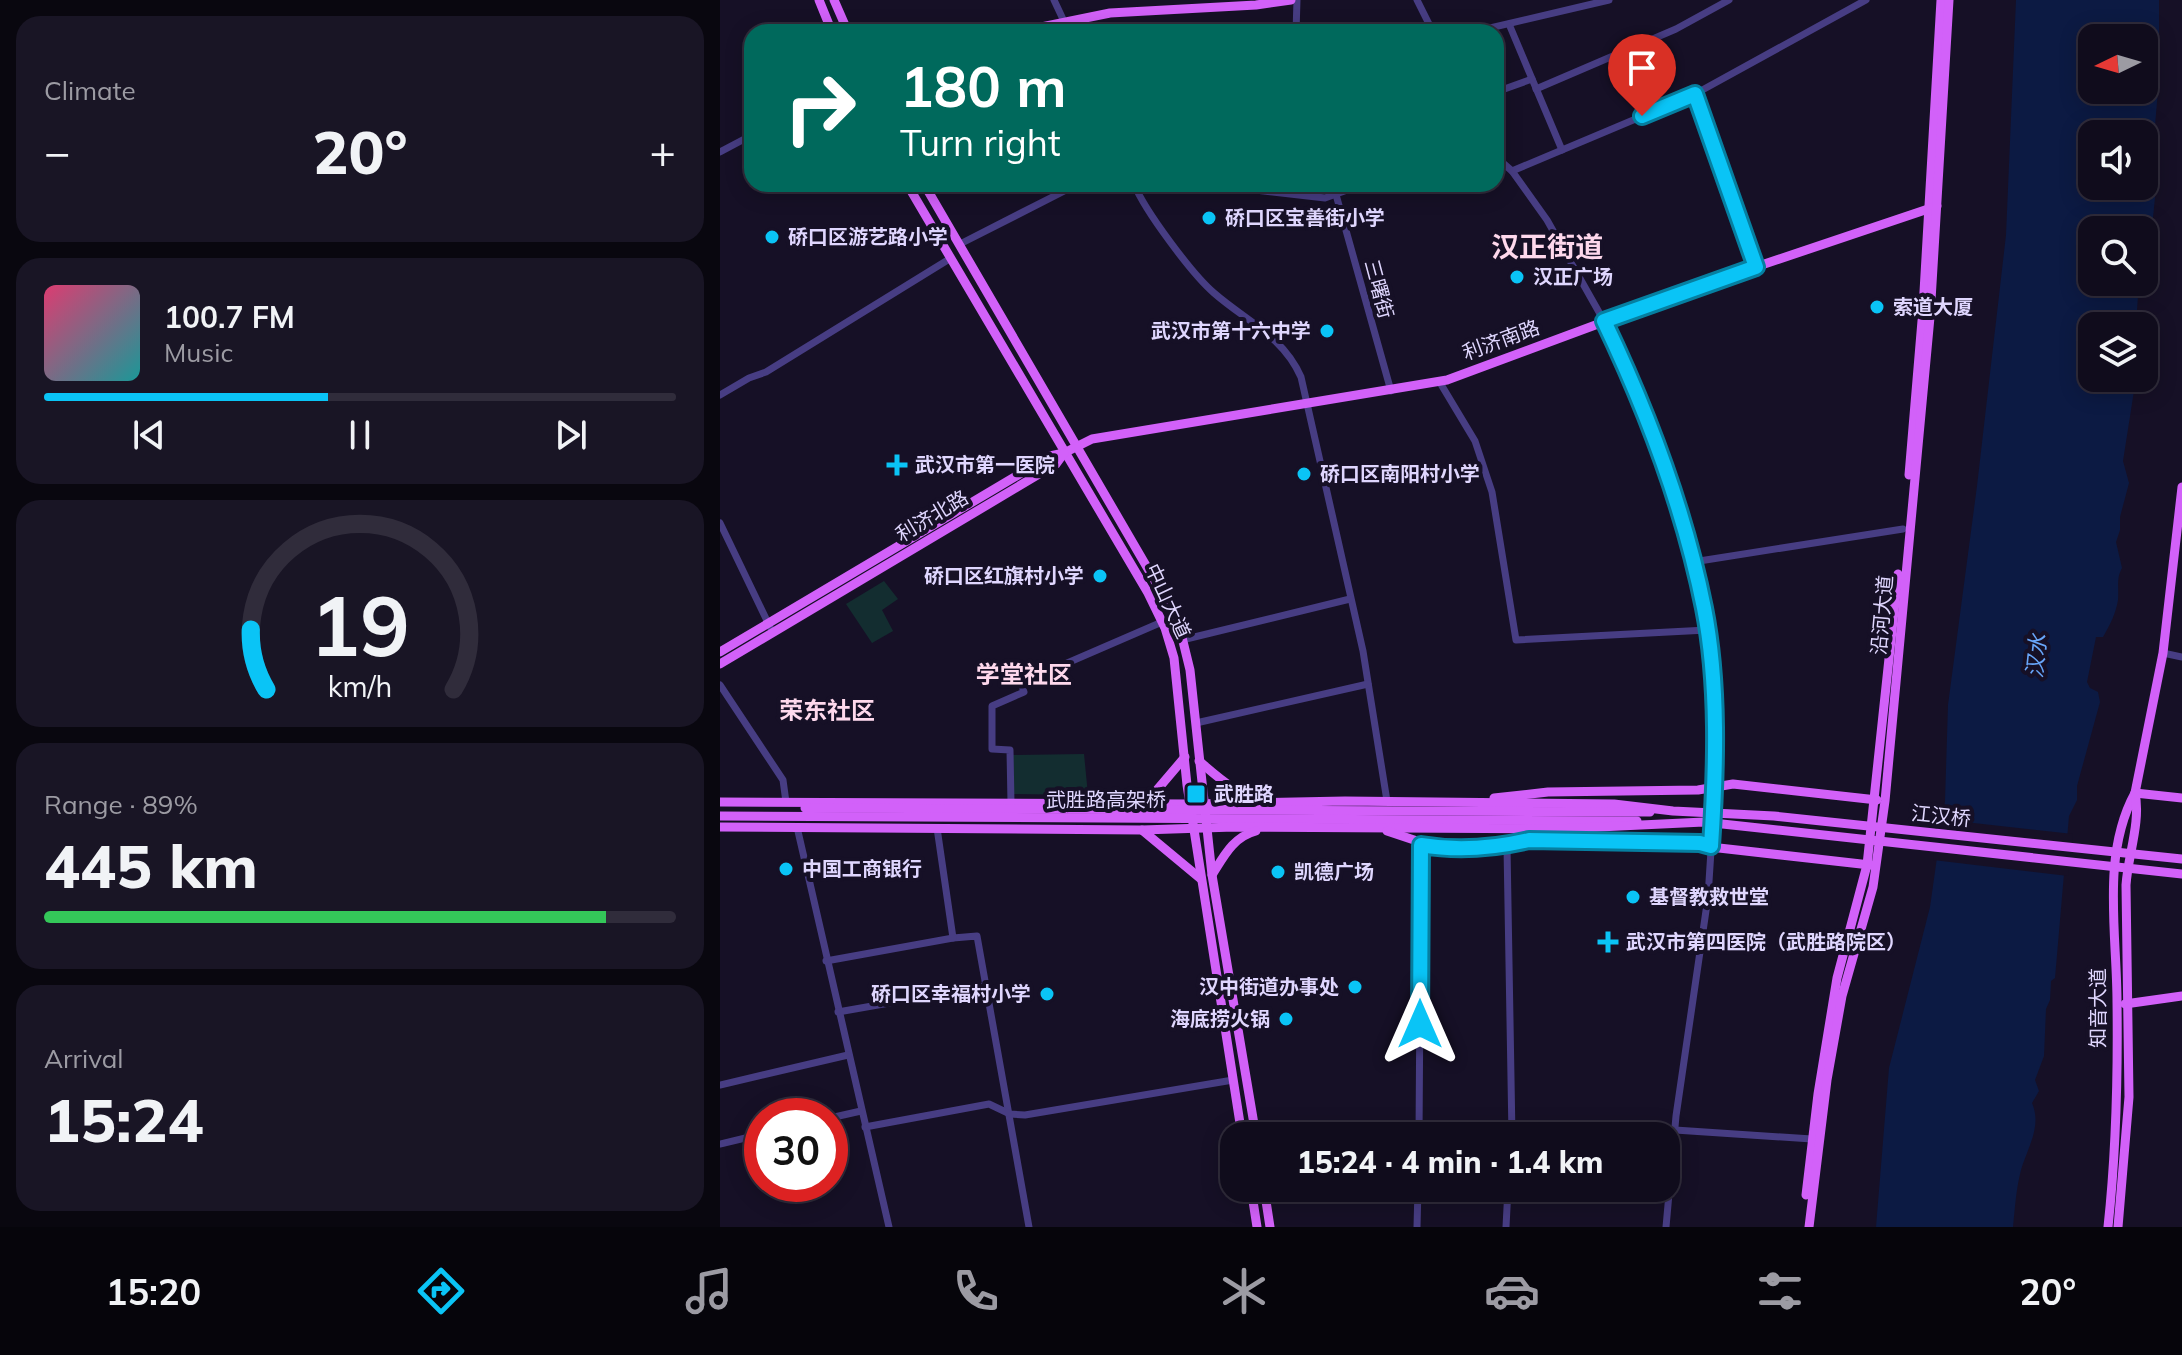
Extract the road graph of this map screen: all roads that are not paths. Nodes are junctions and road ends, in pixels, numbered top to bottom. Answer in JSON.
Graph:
{"nodes":[{"id":1,"x":819,"y":0,"type":"edge"},
{"id":2,"x":834,"y":0,"type":"edge"},
{"id":3,"x":1054,"y":0,"type":"edge"},
{"id":4,"x":1294,"y":0,"type":"edge"},
{"id":5,"x":1417,"y":0,"type":"edge"},
{"id":6,"x":1609,"y":0,"type":"edge"},
{"id":7,"x":1729,"y":0,"type":"edge"},
{"id":8,"x":1866,"y":0,"type":"edge"},
{"id":9,"x":1941,"y":0,"type":"edge"},
{"id":10,"x":1949,"y":0,"type":"edge"},
{"id":11,"x":1064,"y":21,"type":"junction"},
{"id":12,"x":829,"y":24,"type":"edge"},
{"id":13,"x":844,"y":24,"type":"edge"},
{"id":14,"x":1051,"y":24,"type":"edge"},
{"id":15,"x":1065,"y":24,"type":"edge"},
{"id":16,"x":1296,"y":24,"type":"edge"},
{"id":17,"x":1429,"y":24,"type":"edge"},
{"id":18,"x":1509,"y":24,"type":"junction"},
{"id":19,"x":1504,"y":25,"type":"edge"},
{"id":20,"x":1532,"y":79,"type":"junction"},
{"id":21,"x":1504,"y":89,"type":"edge"},
{"id":22,"x":1536,"y":89,"type":"junction"},
{"id":23,"x":1695,"y":94,"type":"junction"},
{"id":24,"x":744,"y":139,"type":"edge"},
{"id":25,"x":1562,"y":150,"type":"junction"},
{"id":26,"x":720,"y":152,"type":"edge"},
{"id":27,"x":1504,"y":164,"type":"edge"},
{"id":28,"x":1512,"y":171,"type":"junction"},
{"id":29,"x":912,"y":192,"type":"edge"},
{"id":30,"x":929,"y":192,"type":"edge"},
{"id":31,"x":1062,"y":192,"type":"edge"},
{"id":32,"x":1138,"y":192,"type":"edge"},
{"id":33,"x":1269,"y":192,"type":"edge"},
{"id":34,"x":1335,"y":192,"type":"edge"},
{"id":35,"x":1345,"y":192,"type":"edge"},
{"id":36,"x":1336,"y":196,"type":"junction"},
{"id":37,"x":1933,"y":206,"type":"junction"},
{"id":38,"x":960,"y":244,"type":"junction"},
{"id":39,"x":951,"y":258,"type":"junction"},
{"id":40,"x":1756,"y":267,"type":"junction"},
{"id":41,"x":1604,"y":321,"type":"junction"},
{"id":42,"x":1439,"y":381,"type":"junction"},
{"id":43,"x":1391,"y":391,"type":"junction"},
{"id":44,"x":720,"y":395,"type":"edge"},
{"id":45,"x":1308,"y":404,"type":"junction"},
{"id":46,"x":1076,"y":446,"type":"junction"},
{"id":47,"x":1064,"y":453,"type":"junction"},
{"id":48,"x":2182,"y":487,"type":"edge"},
{"id":49,"x":720,"y":523,"type":"edge"},
{"id":50,"x":1903,"y":529,"type":"junction"},
{"id":51,"x":1693,"y":562,"type":"junction"},
{"id":52,"x":1350,"y":599,"type":"junction"},
{"id":53,"x":1162,"y":622,"type":"junction"},
{"id":54,"x":771,"y":628,"type":"junction"},
{"id":55,"x":1707,"y":630,"type":"junction"},
{"id":56,"x":1182,"y":640,"type":"junction"},
{"id":57,"x":720,"y":652,"type":"edge"},
{"id":58,"x":2163,"y":653,"type":"junction"},
{"id":59,"x":2182,"y":657,"type":"edge"},
{"id":60,"x":720,"y":664,"type":"edge"},
{"id":61,"x":1368,"y":684,"type":"junction"},
{"id":62,"x":720,"y":685,"type":"edge"},
{"id":63,"x":1196,"y":723,"type":"junction"},
{"id":64,"x":1185,"y":757,"type":"junction"},
{"id":65,"x":1199,"y":761,"type":"junction"},
{"id":66,"x":1715,"y":786,"type":"junction"},
{"id":67,"x":2135,"y":793,"type":"junction"},
{"id":68,"x":2182,"y":798,"type":"edge"},
{"id":69,"x":1271,"y":801,"type":"junction"},
{"id":70,"x":1387,"y":801,"type":"junction"},
{"id":71,"x":1880,"y":801,"type":"junction"},
{"id":72,"x":786,"y":802,"type":"junction"},
{"id":73,"x":1481,"y":802,"type":"junction"},
{"id":74,"x":1011,"y":803,"type":"junction"},
{"id":75,"x":720,"y":804,"type":"edge"},
{"id":76,"x":1145,"y":804,"type":"junction"},
{"id":77,"x":1190,"y":804,"type":"junction"},
{"id":78,"x":1203,"y":804,"type":"junction"},
{"id":79,"x":720,"y":816,"type":"edge"},
{"id":80,"x":1673,"y":816,"type":"junction"},
{"id":81,"x":1636,"y":817,"type":"junction"},
{"id":82,"x":720,"y":827,"type":"edge"},
{"id":83,"x":797,"y":827,"type":"junction"},
{"id":84,"x":937,"y":828,"type":"junction"},
{"id":85,"x":1194,"y":828,"type":"junction"},
{"id":86,"x":1206,"y":828,"type":"junction"},
{"id":87,"x":1372,"y":828,"type":"junction"},
{"id":88,"x":1262,"y":829,"type":"junction"},
{"id":89,"x":1557,"y":829,"type":"junction"},
{"id":90,"x":1142,"y":830,"type":"junction"},
{"id":91,"x":1529,"y":840,"type":"junction"},
{"id":92,"x":1421,"y":845,"type":"junction"},
{"id":93,"x":1711,"y":846,"type":"junction"},
{"id":94,"x":1507,"y":847,"type":"junction"},
{"id":95,"x":2177,"y":859,"type":"edge"},
{"id":96,"x":1872,"y":866,"type":"junction"},
{"id":97,"x":2182,"y":874,"type":"edge"},
{"id":98,"x":1212,"y":875,"type":"junction"},
{"id":99,"x":1202,"y":879,"type":"junction"},
{"id":100,"x":953,"y":938,"type":"junction"},
{"id":101,"x":826,"y":961,"type":"junction"},
{"id":102,"x":986,"y":986,"type":"junction"},
{"id":103,"x":2182,"y":996,"type":"edge"},
{"id":104,"x":2129,"y":1004,"type":"junction"},
{"id":105,"x":2117,"y":1005,"type":"junction"},
{"id":106,"x":838,"y":1012,"type":"junction"},
{"id":107,"x":848,"y":1055,"type":"junction"},
{"id":108,"x":1233,"y":1080,"type":"junction"},
{"id":109,"x":720,"y":1085,"type":"edge"},
{"id":110,"x":861,"y":1111,"type":"junction"},
{"id":111,"x":848,"y":1114,"type":"edge"},
{"id":112,"x":1010,"y":1114,"type":"junction"},
{"id":113,"x":1240,"y":1122,"type":"edge"},
{"id":114,"x":1254,"y":1122,"type":"edge"},
{"id":115,"x":1419,"y":1122,"type":"edge"},
{"id":116,"x":1512,"y":1122,"type":"edge"},
{"id":117,"x":1676,"y":1122,"type":"edge"},
{"id":118,"x":865,"y":1127,"type":"junction"},
{"id":119,"x":1680,"y":1130,"type":"edge"},
{"id":120,"x":744,"y":1138,"type":"edge"},
{"id":121,"x":1812,"y":1139,"type":"junction"},
{"id":122,"x":720,"y":1144,"type":"edge"},
{"id":123,"x":1253,"y":1202,"type":"edge"},
{"id":124,"x":1266,"y":1202,"type":"edge"},
{"id":125,"x":1418,"y":1202,"type":"edge"},
{"id":126,"x":1507,"y":1202,"type":"edge"},
{"id":127,"x":1668,"y":1202,"type":"edge"},
{"id":128,"x":889,"y":1227,"type":"edge"},
{"id":129,"x":1029,"y":1227,"type":"edge"},
{"id":130,"x":1257,"y":1227,"type":"edge"},
{"id":131,"x":1270,"y":1227,"type":"edge"},
{"id":132,"x":1417,"y":1227,"type":"edge"},
{"id":133,"x":1506,"y":1227,"type":"edge"},
{"id":134,"x":1666,"y":1227,"type":"edge"},
{"id":135,"x":1803,"y":1227,"type":"edge"},
{"id":136,"x":1809,"y":1227,"type":"edge"},
{"id":137,"x":2108,"y":1227,"type":"edge"},
{"id":138,"x":2118,"y":1227,"type":"edge"}],
"edges":[{"from":1,"to":12,"type":"main road"},
{"from":2,"to":13,"type":"main road"},
{"from":3,"to":11,"type":"street"},
{"from":4,"to":11,"type":"main road"},
{"from":4,"to":16,"type":"street"},
{"from":5,"to":17,"type":"street"},
{"from":6,"to":18,"type":"street"},
{"from":7,"to":22,"type":"street"},
{"from":8,"to":23,"type":"street"},
{"from":9,"to":37,"type":"main road","name":"沿河大道"},
{"from":10,"to":37,"type":"main road","name":"沿河大道"},
{"from":11,"to":14,"type":"main road"},
{"from":11,"to":15,"type":"street"},
{"from":18,"to":19,"type":"street"},
{"from":18,"to":20,"type":"street"},
{"from":20,"to":21,"type":"street"},
{"from":20,"to":22,"type":"street"},
{"from":22,"to":25,"type":"street"},
{"from":23,"to":25,"type":"street"},
{"from":23,"to":40,"type":"street"},
{"from":24,"to":26,"type":"street"},
{"from":25,"to":28,"type":"street"},
{"from":27,"to":28,"type":"street"},
{"from":28,"to":41,"type":"street"},
{"from":29,"to":39,"type":"main road","name":"中山大道"},
{"from":30,"to":38,"type":"main road","name":"中山大道"},
{"from":31,"to":38,"type":"street"},
{"from":32,"to":45,"type":"street"},
{"from":33,"to":36,"type":"street"},
{"from":34,"to":36,"type":"street","name":"三曙街"},
{"from":35,"to":36,"type":"street"},
{"from":36,"to":43,"type":"street","name":"三曙街"},
{"from":37,"to":40,"type":"main road","name":"利济南路"},
{"from":37,"to":50,"type":"main road","name":"沿河大道"},
{"from":37,"to":71,"type":"main road","name":"沿河大道"},
{"from":38,"to":46,"type":"main road","name":"中山大道"},
{"from":39,"to":44,"type":"street"},
{"from":39,"to":47,"type":"main road","name":"中山大道"},
{"from":40,"to":41,"type":"main road","name":"利济南路"},
{"from":41,"to":42,"type":"main road","name":"利济南路"},
{"from":41,"to":51,"type":"street"},
{"from":42,"to":43,"type":"main road","name":"利济南路"},
{"from":42,"to":55,"type":"street"},
{"from":43,"to":45,"type":"main road","name":"利济南路"},
{"from":45,"to":46,"type":"main road","name":"利济南路"},
{"from":45,"to":52,"type":"street"},
{"from":46,"to":47,"type":"main road","name":"利济南路"},
{"from":46,"to":56,"type":"main road","name":"中山大道"},
{"from":47,"to":53,"type":"main road","name":"中山大道"},
{"from":47,"to":54,"type":"main road","name":"利济北路"},
{"from":48,"to":58,"type":"main road","name":"知音大道"},
{"from":49,"to":54,"type":"street"},
{"from":50,"to":51,"type":"street"},
{"from":50,"to":71,"type":"main road","name":"沿河大道"},
{"from":51,"to":55,"type":"street"},
{"from":52,"to":56,"type":"street"},
{"from":52,"to":61,"type":"street"},
{"from":53,"to":64,"type":"main road","name":"中山大道"},
{"from":53,"to":74,"type":"street"},
{"from":54,"to":57,"type":"main road","name":"利济北路"},
{"from":54,"to":60,"type":"main road","name":"利济北路"},
{"from":55,"to":66,"type":"street"},
{"from":56,"to":63,"type":"main road","name":"中山大道"},
{"from":58,"to":59,"type":"street"},
{"from":58,"to":67,"type":"main road","name":"知音大道"},
{"from":61,"to":63,"type":"street"},
{"from":61,"to":70,"type":"street"},
{"from":62,"to":72,"type":"street"},
{"from":63,"to":65,"type":"main road","name":"中山大道"},
{"from":64,"to":76,"type":"main road"},
{"from":64,"to":77,"type":"main road","name":"中山大道"},
{"from":65,"to":69,"type":"main road"},
{"from":65,"to":78,"type":"main road","name":"中山大道"},
{"from":66,"to":71,"type":"main road"},
{"from":66,"to":73,"type":"main road"},
{"from":66,"to":93,"type":"street"},
{"from":67,"to":68,"type":"main road"},
{"from":67,"to":104,"type":"main road","name":"知音大道"},
{"from":67,"to":105,"type":"main road","name":"知音大道"},
{"from":69,"to":70,"type":"main road"},
{"from":69,"to":78,"type":"main road"},
{"from":70,"to":73,"type":"main road"},
{"from":71,"to":96,"type":"main road","name":"沿河大道"},
{"from":72,"to":74,"type":"main road"},
{"from":72,"to":75,"type":"main road"},
{"from":73,"to":80,"type":"main road"},
{"from":74,"to":76,"type":"main road"},
{"from":75,"to":81,"type":"main road","name":"武胜路高架桥"},
{"from":76,"to":77,"type":"main road"},
{"from":77,"to":78,"type":"main road"},
{"from":77,"to":85,"type":"main road","name":"中山大道"},
{"from":78,"to":86,"type":"main road","name":"中山大道"},
{"from":79,"to":81,"type":"main road","name":"武胜路高架桥"},
{"from":80,"to":81,"type":"main road"},
{"from":80,"to":89,"type":"main road"},
{"from":80,"to":95,"type":"main road","name":"江汉桥"},
{"from":80,"to":97,"type":"main road","name":"江汉桥"},
{"from":82,"to":83,"type":"main road"},
{"from":83,"to":84,"type":"main road"},
{"from":83,"to":101,"type":"street"},
{"from":84,"to":90,"type":"main road"},
{"from":84,"to":100,"type":"street"},
{"from":85,"to":86,"type":"main road"},
{"from":85,"to":90,"type":"main road"},
{"from":85,"to":99,"type":"main road","name":"中山大道"},
{"from":86,"to":88,"type":"main road"},
{"from":86,"to":98,"type":"main road","name":"中山大道"},
{"from":87,"to":88,"type":"main road"},
{"from":87,"to":89,"type":"main road"},
{"from":87,"to":92,"type":"main road"},
{"from":88,"to":98,"type":"main road"},
{"from":89,"to":91,"type":"main road"},
{"from":90,"to":99,"type":"main road"},
{"from":91,"to":93,"type":"main road"},
{"from":91,"to":94,"type":"main road"},
{"from":92,"to":94,"type":"main road"},
{"from":92,"to":115,"type":"street"},
{"from":93,"to":96,"type":"main road"},
{"from":93,"to":117,"type":"street"},
{"from":94,"to":116,"type":"street"},
{"from":96,"to":121,"type":"main road","name":"沿河大道"},
{"from":96,"to":136,"type":"main road","name":"沿河大道"},
{"from":98,"to":114,"type":"main road","name":"中山大道"},
{"from":99,"to":108,"type":"main road","name":"中山大道"},
{"from":100,"to":101,"type":"street"},
{"from":100,"to":102,"type":"street"},
{"from":101,"to":106,"type":"street"},
{"from":102,"to":106,"type":"street"},
{"from":102,"to":112,"type":"street"},
{"from":103,"to":104,"type":"main road"},
{"from":104,"to":105,"type":"main road"},
{"from":104,"to":138,"type":"main road","name":"知音大道"},
{"from":105,"to":137,"type":"main road","name":"知音大道"},
{"from":106,"to":107,"type":"street"},
{"from":107,"to":109,"type":"street"},
{"from":107,"to":110,"type":"street"},
{"from":108,"to":112,"type":"street"},
{"from":108,"to":113,"type":"main road","name":"中山大道"},
{"from":110,"to":111,"type":"street"},
{"from":110,"to":118,"type":"street"},
{"from":112,"to":118,"type":"street"},
{"from":112,"to":129,"type":"street"},
{"from":118,"to":128,"type":"street"},
{"from":119,"to":121,"type":"street"},
{"from":120,"to":122,"type":"street"},
{"from":121,"to":135,"type":"main road","name":"沿河大道"},
{"from":123,"to":130,"type":"main road"},
{"from":124,"to":131,"type":"main road"},
{"from":125,"to":132,"type":"street"},
{"from":126,"to":133,"type":"street"},
{"from":127,"to":134,"type":"street"}]}
